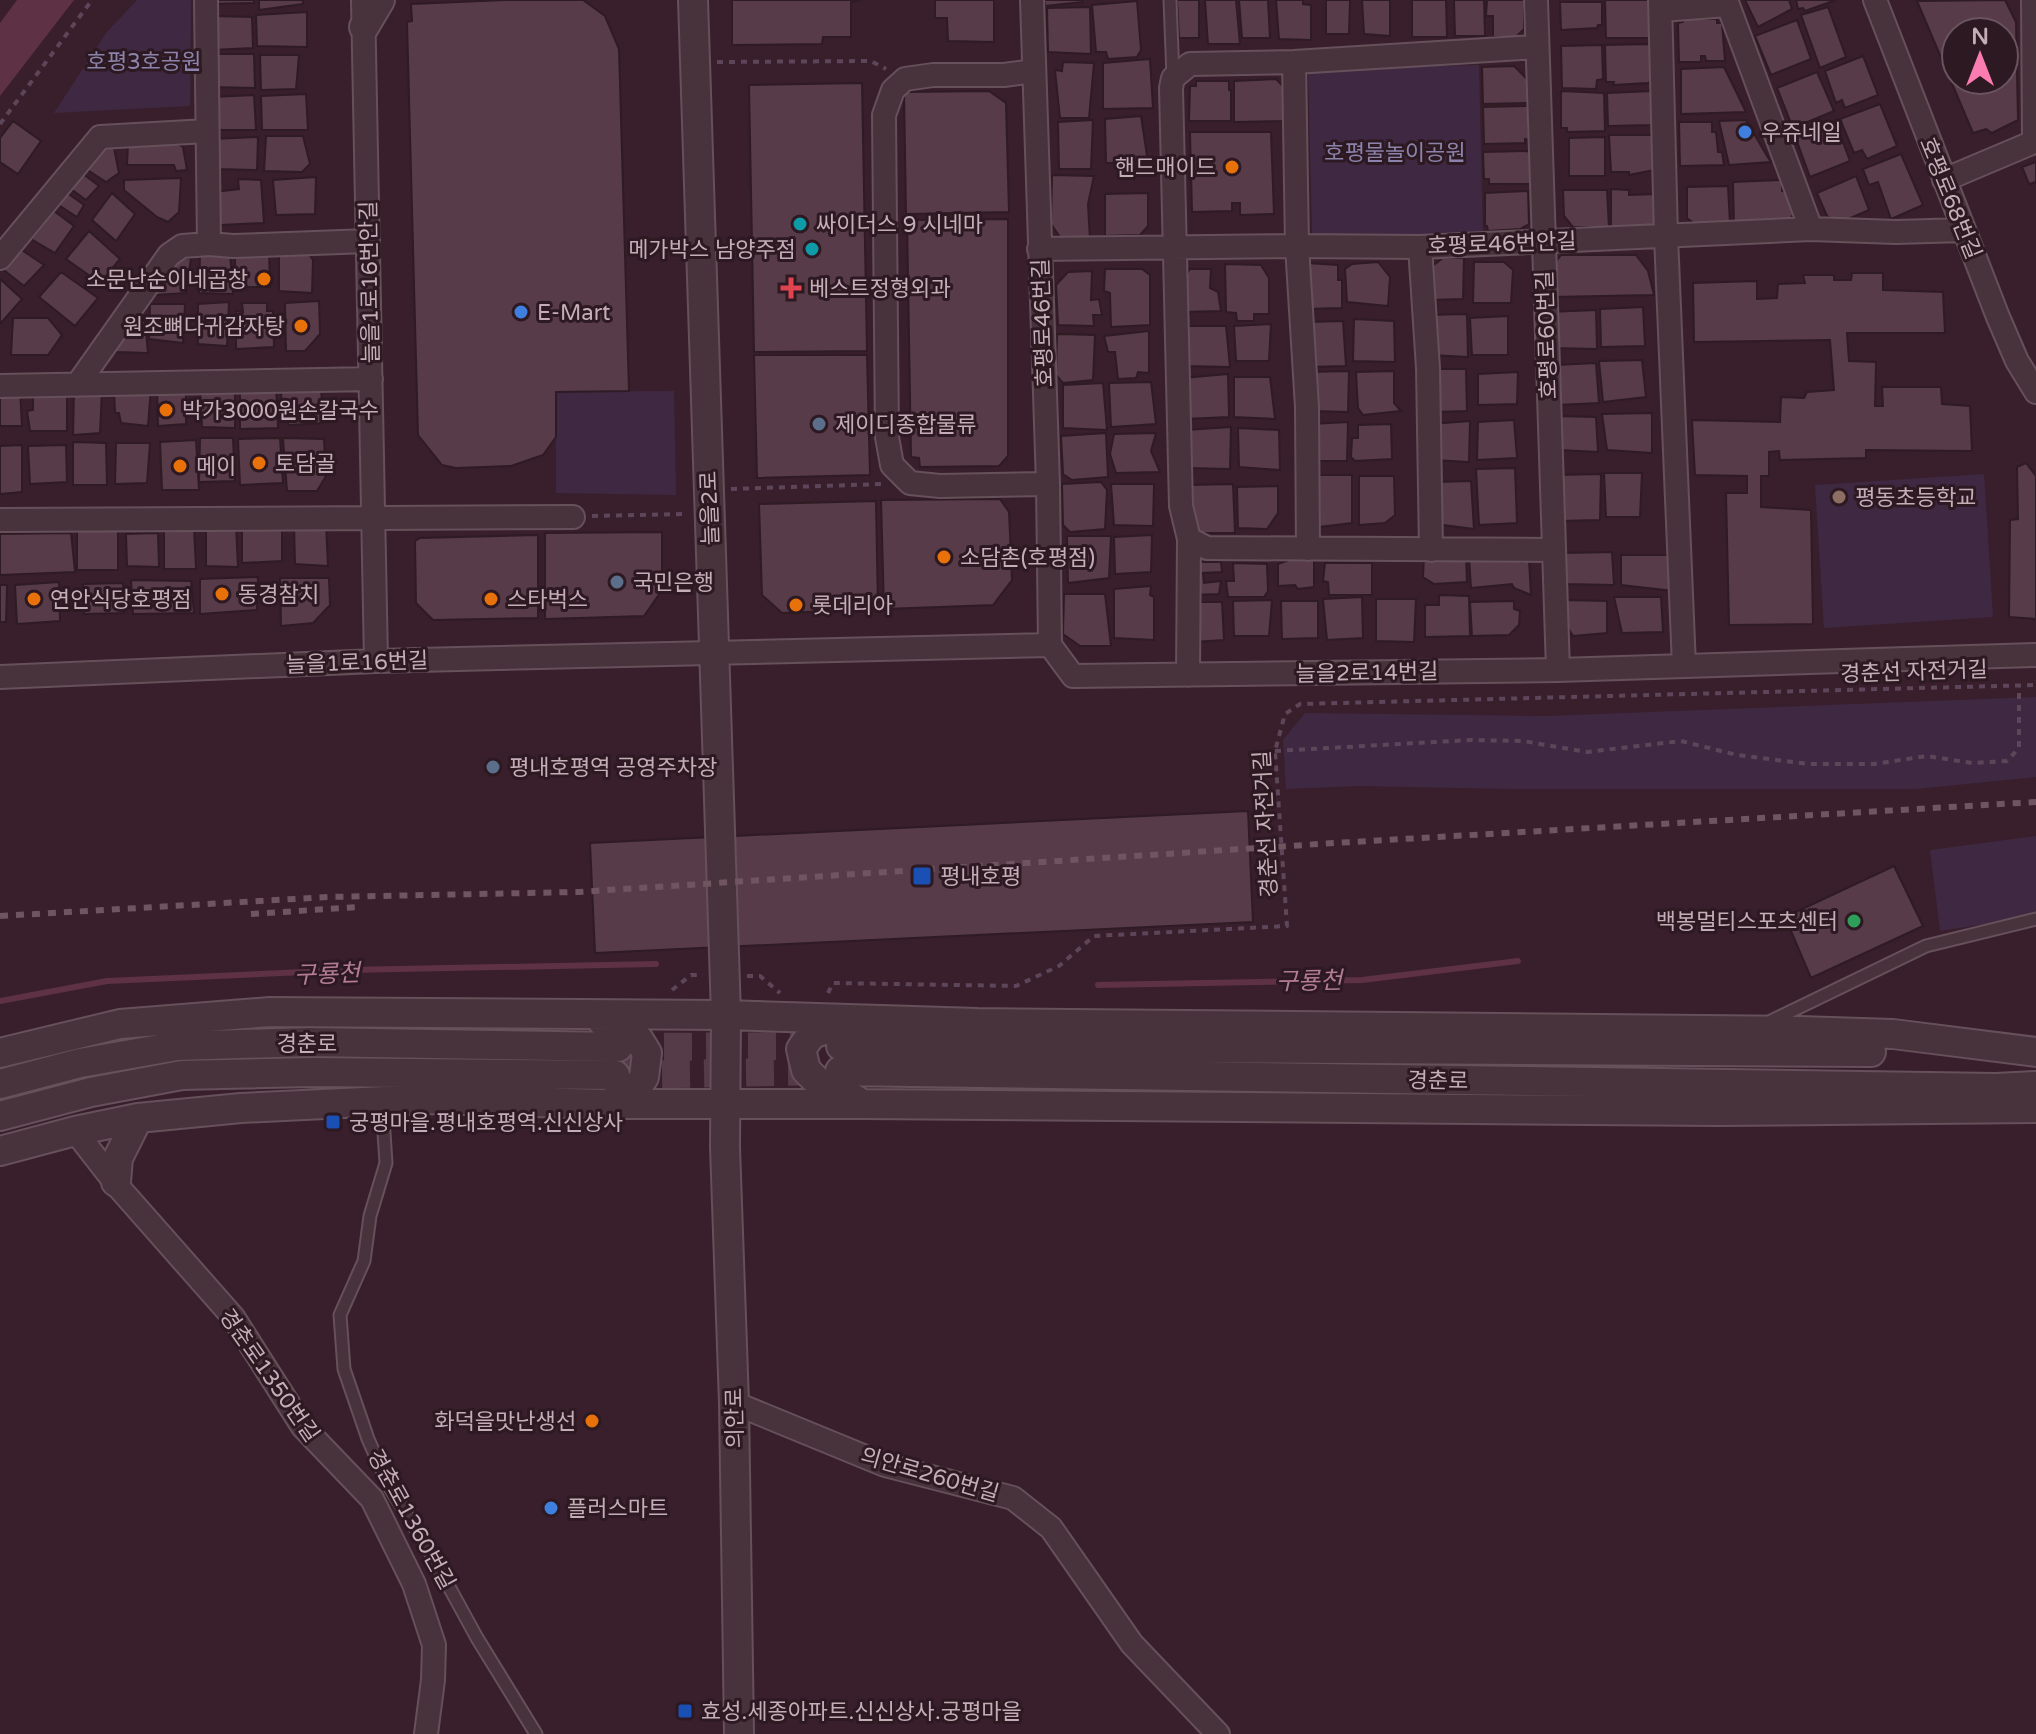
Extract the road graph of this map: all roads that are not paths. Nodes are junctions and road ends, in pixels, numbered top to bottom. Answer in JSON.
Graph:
{"nodes":[{"id":1,"x":206,"y":0,"type":"edge"},
{"id":2,"x":380,"y":0,"type":"edge"},
{"id":3,"x":693,"y":0,"type":"edge"},
{"id":4,"x":1032,"y":0,"type":"edge"},
{"id":5,"x":1170,"y":0,"type":"edge"},
{"id":6,"x":1536,"y":0,"type":"edge"},
{"id":7,"x":1875,"y":0,"type":"edge"},
{"id":8,"x":2033,"y":0,"type":"edge"},
{"id":9,"x":1661,"y":5,"type":"edge"},
{"id":10,"x":363,"y":14,"type":"edge"},
{"id":11,"x":1536,"y":47,"type":"junction"},
{"id":12,"x":1294,"y":62,"type":"junction"},
{"id":13,"x":1034,"y":71,"type":"junction"},
{"id":14,"x":1173,"y":78,"type":"junction"},
{"id":15,"x":207,"y":131,"type":"junction"},
{"id":16,"x":1944,"y":180,"type":"junction"},
{"id":17,"x":1811,"y":229,"type":"junction"},
{"id":18,"x":1964,"y":230,"type":"junction"},
{"id":19,"x":1666,"y":236,"type":"junction"},
{"id":20,"x":368,"y":241,"type":"junction"},
{"id":21,"x":1543,"y":241,"type":"junction"},
{"id":22,"x":209,"y":244,"type":"junction"},
{"id":23,"x":1297,"y":246,"type":"junction"},
{"id":24,"x":1420,"y":247,"type":"junction"},
{"id":25,"x":1039,"y":249,"type":"junction"},
{"id":26,"x":1173,"y":249,"type":"junction"},
{"id":27,"x":0,"y":258,"type":"edge"},
{"id":28,"x":371,"y":379,"type":"junction"},
{"id":29,"x":77,"y":385,"type":"junction"},
{"id":30,"x":0,"y":386,"type":"edge"},
{"id":31,"x":2036,"y":392,"type":"edge"},
{"id":32,"x":1048,"y":484,"type":"junction"},
{"id":33,"x":373,"y":516,"type":"junction"},
{"id":34,"x":573,"y":517,"type":"road end"},
{"id":35,"x":0,"y":520,"type":"edge"},
{"id":36,"x":1189,"y":539,"type":"junction"},
{"id":37,"x":1308,"y":549,"type":"junction"},
{"id":38,"x":1431,"y":550,"type":"junction"},
{"id":39,"x":1553,"y":550,"type":"junction"},
{"id":40,"x":1050,"y":645,"type":"junction"},
{"id":41,"x":713,"y":655,"type":"junction"},
{"id":42,"x":2036,"y":655,"type":"edge"},
{"id":43,"x":376,"y":661,"type":"junction"},
{"id":44,"x":1684,"y":666,"type":"junction"},
{"id":45,"x":1558,"y":670,"type":"junction"},
{"id":46,"x":1188,"y":675,"type":"junction"},
{"id":47,"x":0,"y":677,"type":"edge"},
{"id":48,"x":2036,"y":919,"type":"edge"},
{"id":49,"x":575,"y":1014,"type":"junction"},
{"id":50,"x":726,"y":1015,"type":"junction"},
{"id":51,"x":863,"y":1019,"type":"junction"},
{"id":52,"x":1752,"y":1031,"type":"junction"},
{"id":53,"x":2036,"y":1052,"type":"edge"},
{"id":54,"x":0,"y":1053,"type":"edge"},
{"id":55,"x":0,"y":1084,"type":"edge"},
{"id":56,"x":2036,"y":1086,"type":"edge"},
{"id":57,"x":382,"y":1102,"type":"junction"},
{"id":58,"x":725,"y":1103,"type":"junction"},
{"id":59,"x":604,"y":1104,"type":"junction"},
{"id":60,"x":865,"y":1104,"type":"junction"},
{"id":61,"x":2036,"y":1108,"type":"edge"},
{"id":62,"x":0,"y":1116,"type":"edge"},
{"id":63,"x":138,"y":1118,"type":"junction"},
{"id":64,"x":75,"y":1131,"type":"junction"},
{"id":65,"x":0,"y":1151,"type":"edge"},
{"id":66,"x":116,"y":1182,"type":"junction"},
{"id":67,"x":734,"y":1403,"type":"junction"},
{"id":68,"x":380,"y":1492,"type":"junction"},
{"id":69,"x":426,"y":1734,"type":"edge"},
{"id":70,"x":536,"y":1734,"type":"edge"},
{"id":71,"x":739,"y":1734,"type":"edge"},
{"id":72,"x":1218,"y":1734,"type":"edge"}],
"edges":[{"from":1,"to":15,"type":"street"},
{"from":2,"to":10,"type":"street"},
{"from":3,"to":41,"type":"street","name":"늘을2로"},
{"from":4,"to":13,"type":"street","name":"호평로46번길"},
{"from":5,"to":14,"type":"lane"},
{"from":6,"to":11,"type":"street","name":"호평로60번길"},
{"from":7,"to":16,"type":"street","name":"호평로68번길"},
{"from":8,"to":16,"type":"street"},
{"from":9,"to":17,"type":"street"},
{"from":9,"to":19,"type":"street"},
{"from":10,"to":20,"type":"street","name":"늘을1로16번안길"},
{"from":11,"to":12,"type":"street"},
{"from":11,"to":21,"type":"street","name":"호평로60번길"},
{"from":12,"to":14,"type":"street"},
{"from":12,"to":23,"type":"street"},
{"from":13,"to":25,"type":"street","name":"호평로46번길"},
{"from":13,"to":32,"type":"street"},
{"from":14,"to":26,"type":"street"},
{"from":15,"to":22,"type":"street"},
{"from":15,"to":27,"type":"street"},
{"from":16,"to":18,"type":"street","name":"호평로68번길"},
{"from":17,"to":18,"type":"street","name":"호평로46번안길"},
{"from":17,"to":19,"type":"street","name":"호평로46번안길"},
{"from":18,"to":31,"type":"street","name":"호평로68번길"},
{"from":19,"to":21,"type":"street","name":"호평로46번안길"},
{"from":19,"to":44,"type":"street"},
{"from":20,"to":22,"type":"street"},
{"from":20,"to":28,"type":"street","name":"늘을1로16번안길"},
{"from":21,"to":24,"type":"street","name":"호평로46번안길"},
{"from":21,"to":39,"type":"street","name":"호평로60번길"},
{"from":22,"to":29,"type":"street"},
{"from":23,"to":24,"type":"street","name":"호평로46번안길"},
{"from":23,"to":26,"type":"street","name":"호평로46번안길"},
{"from":23,"to":37,"type":"street"},
{"from":24,"to":38,"type":"street"},
{"from":25,"to":26,"type":"street","name":"호평로46번안길"},
{"from":25,"to":32,"type":"street","name":"호평로46번길"},
{"from":26,"to":36,"type":"street"},
{"from":28,"to":29,"type":"street"},
{"from":28,"to":33,"type":"street","name":"늘을1로16번안길"},
{"from":29,"to":30,"type":"street"},
{"from":32,"to":40,"type":"street","name":"호평로46번길"},
{"from":33,"to":34,"type":"street"},
{"from":33,"to":35,"type":"street"},
{"from":33,"to":43,"type":"street","name":"늘을1로16번안길"},
{"from":36,"to":37,"type":"street"},
{"from":36,"to":46,"type":"street"},
{"from":37,"to":38,"type":"street"},
{"from":38,"to":39,"type":"street"},
{"from":39,"to":45,"type":"street","name":"호평로60번길"},
{"from":40,"to":41,"type":"street"},
{"from":40,"to":46,"type":"street","name":"늘을2로14번길"},
{"from":41,"to":43,"type":"street","name":"늘을1로16번길"},
{"from":41,"to":50,"type":"street","name":"늘을2로"},
{"from":42,"to":44,"type":"street","name":"늘을2로14번길"},
{"from":43,"to":47,"type":"street","name":"늘을1로16번길"},
{"from":44,"to":45,"type":"street","name":"늘을2로14번길"},
{"from":45,"to":46,"type":"street","name":"늘을2로14번길"},
{"from":48,"to":52,"type":"lane"},
{"from":49,"to":50,"type":"street"},
{"from":49,"to":54,"type":"street"},
{"from":49,"to":59,"type":"street"},
{"from":50,"to":51,"type":"street"},
{"from":50,"to":58,"type":"street","name":"의안로"},
{"from":51,"to":52,"type":"street"},
{"from":51,"to":60,"type":"street"},
{"from":52,"to":53,"type":"street"},
{"from":53,"to":56,"type":"street","name":"경춘로"},
{"from":55,"to":62,"type":"street","name":"경춘로"},
{"from":57,"to":59,"type":"street"},
{"from":57,"to":63,"type":"street"},
{"from":57,"to":68,"type":"lane","name":"경춘로1360번길"},
{"from":58,"to":59,"type":"street"},
{"from":58,"to":60,"type":"street"},
{"from":58,"to":67,"type":"street","name":"의안로"},
{"from":60,"to":61,"type":"street"},
{"from":63,"to":64,"type":"street"},
{"from":63,"to":66,"type":"street"},
{"from":64,"to":65,"type":"street"},
{"from":64,"to":66,"type":"street","name":"경춘로1350번길"},
{"from":66,"to":68,"type":"street","name":"경춘로1350번길"},
{"from":67,"to":71,"type":"street","name":"의안로"},
{"from":67,"to":72,"type":"street","name":"의안로260번길"},
{"from":68,"to":69,"type":"street","name":"경춘로1350번길"},
{"from":68,"to":70,"type":"lane","name":"경춘로1360번길"}]}
